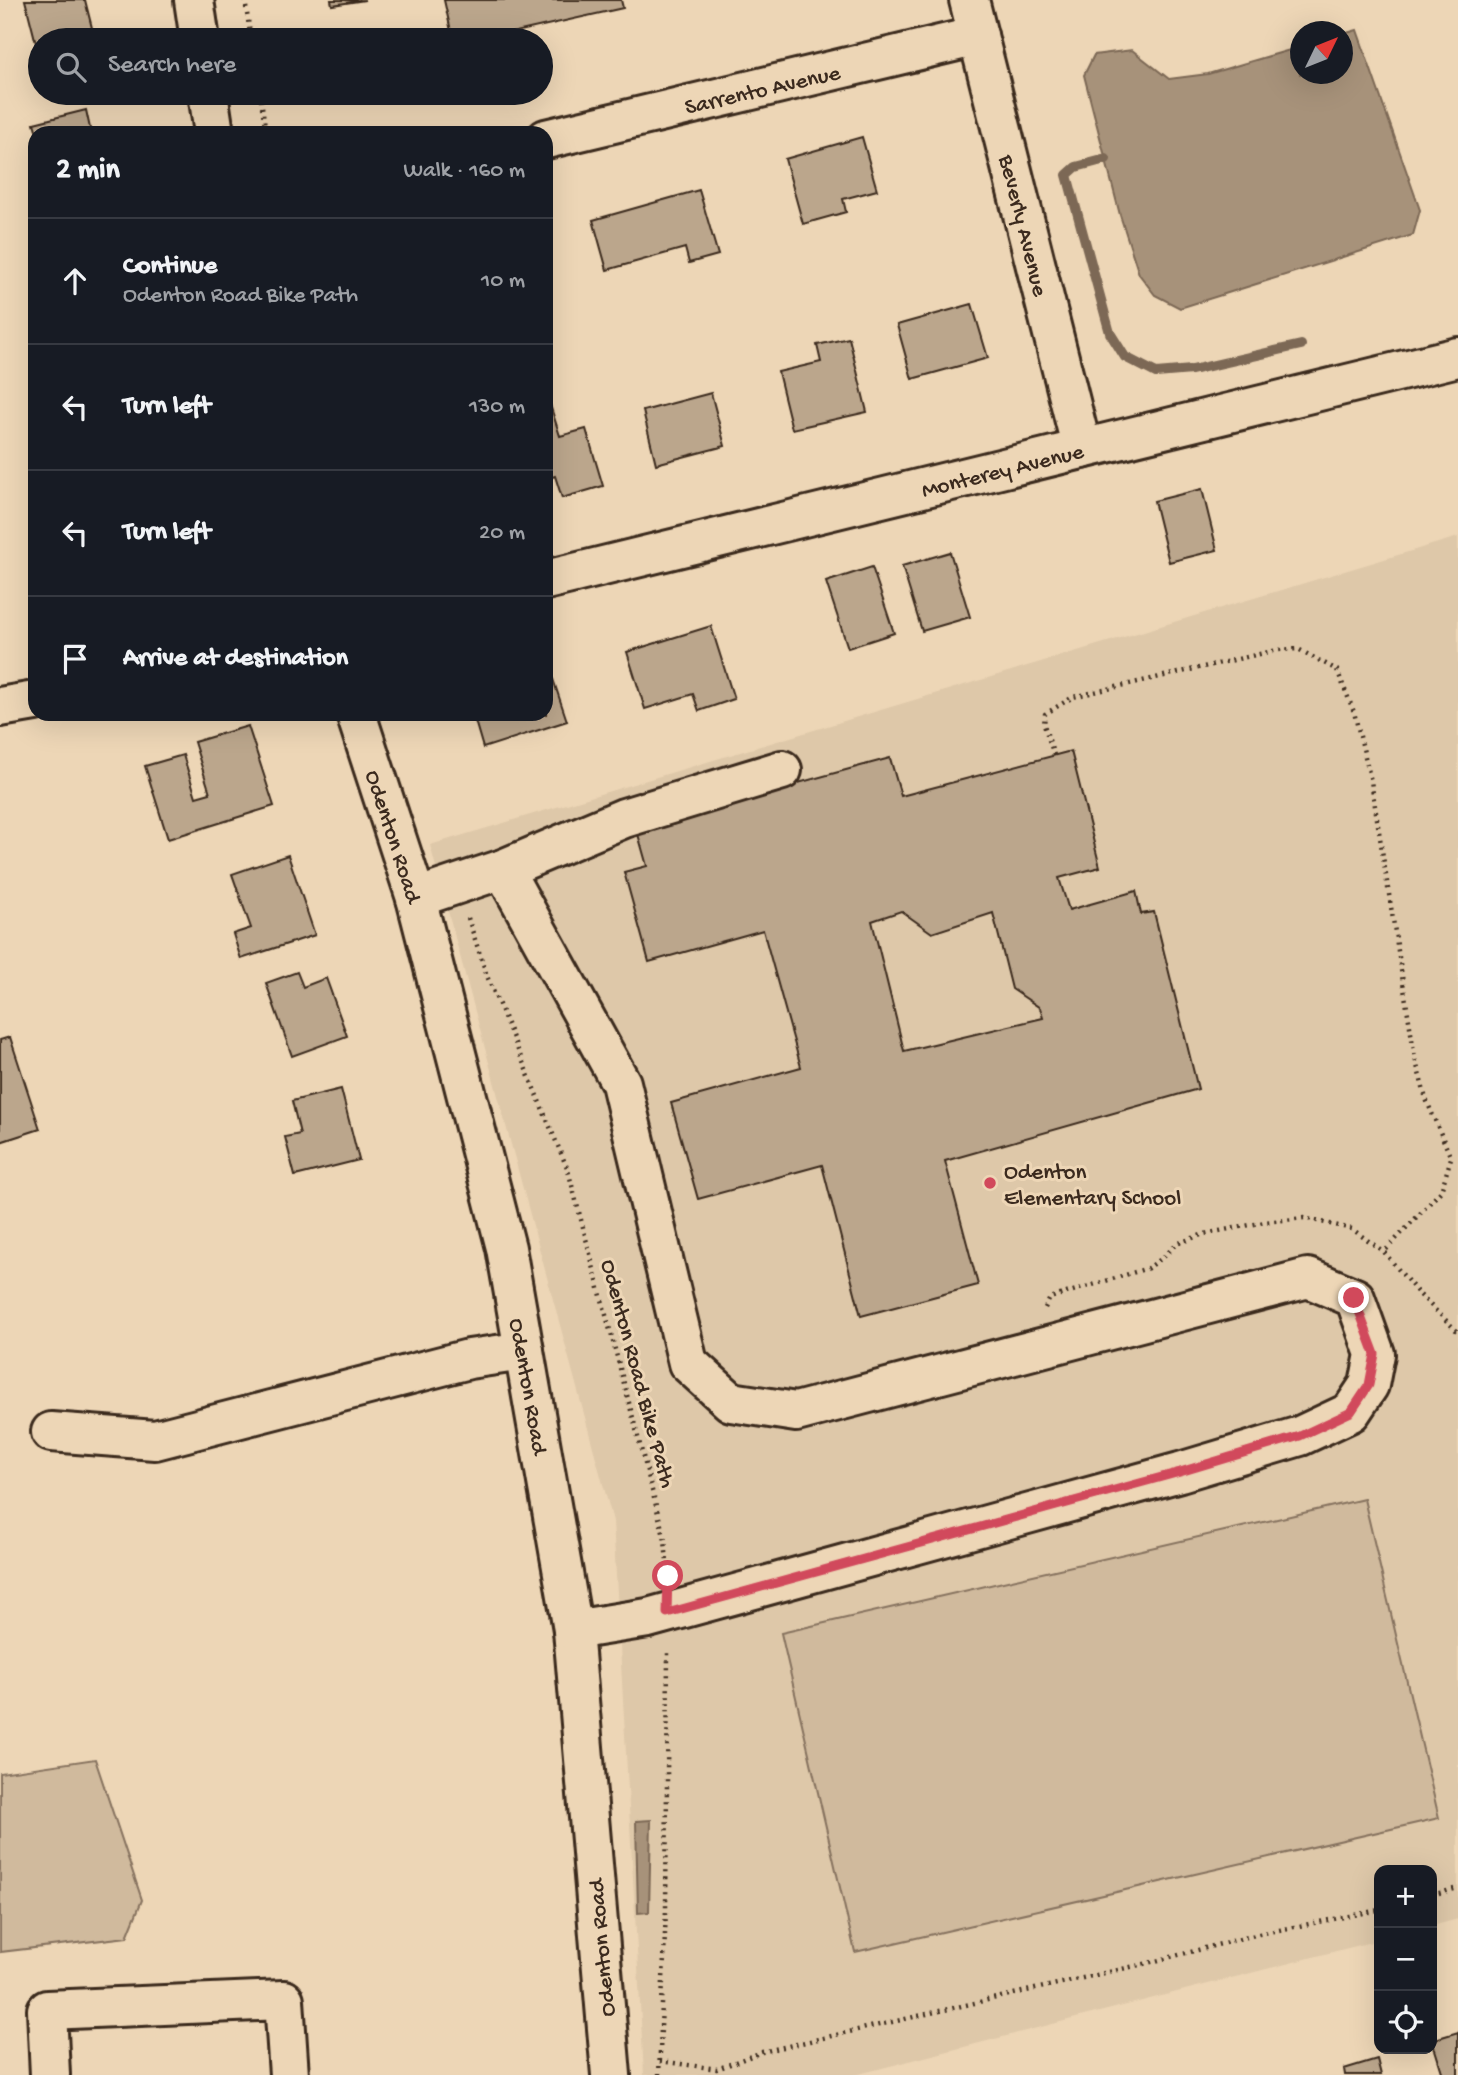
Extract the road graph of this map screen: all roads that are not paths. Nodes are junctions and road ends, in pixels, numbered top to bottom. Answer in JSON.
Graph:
{"nodes":[{"id":1,"x":194,"y":0,"type":"edge"},
{"id":2,"x":969,"y":0,"type":"edge"},
{"id":3,"x":198,"y":28,"type":"edge"},
{"id":4,"x":978,"y":36,"type":"junction"},
{"id":5,"x":210,"y":105,"type":"edge"},
{"id":6,"x":214,"y":126,"type":"edge"},
{"id":7,"x":553,"y":137,"type":"edge"},
{"id":8,"x":1458,"y":357,"type":"edge"},
{"id":9,"x":1082,"y":449,"type":"junction"},
{"id":10,"x":553,"y":578,"type":"edge"},
{"id":11,"x":28,"y":702,"type":"edge"},
{"id":12,"x":0,"y":708,"type":"edge"},
{"id":13,"x":358,"y":721,"type":"edge"},
{"id":14,"x":782,"y":770,"type":"dead end"},
{"id":15,"x":503,"y":869,"type":"junction"},
{"id":16,"x":416,"y":898,"type":"junction"},
{"id":17,"x":524,"y":1351,"type":"junction"},
{"id":18,"x":51,"y":1432,"type":"dead end"},
{"id":19,"x":573,"y":1630,"type":"junction"},
{"id":20,"x":50,"y":2075,"type":"edge"},
{"id":21,"x":289,"y":2075,"type":"edge"},
{"id":22,"x":611,"y":2075,"type":"edge"}],
"edges":[{"from":1,"to":3,"type":"street"},
{"from":2,"to":4,"type":"street","name":"Beverly Avenue"},
{"from":4,"to":7,"type":"street","name":"Sarrento Avenue"},
{"from":4,"to":9,"type":"street","name":"Beverly Avenue"},
{"from":5,"to":6,"type":"street"},
{"from":8,"to":9,"type":"street","name":"Monterey Avenue"},
{"from":9,"to":10,"type":"street","name":"Monterey Avenue"},
{"from":11,"to":12,"type":"street"},
{"from":13,"to":16,"type":"street","name":"Odenton Road"},
{"from":14,"to":15,"type":"street"},
{"from":15,"to":16,"type":"street"},
{"from":15,"to":19,"type":"street"},
{"from":16,"to":17,"type":"street","name":"Odenton Road"},
{"from":17,"to":18,"type":"street"},
{"from":17,"to":19,"type":"street","name":"Odenton Road"},
{"from":19,"to":22,"type":"street","name":"Odenton Road"},
{"from":20,"to":21,"type":"street"}]}
